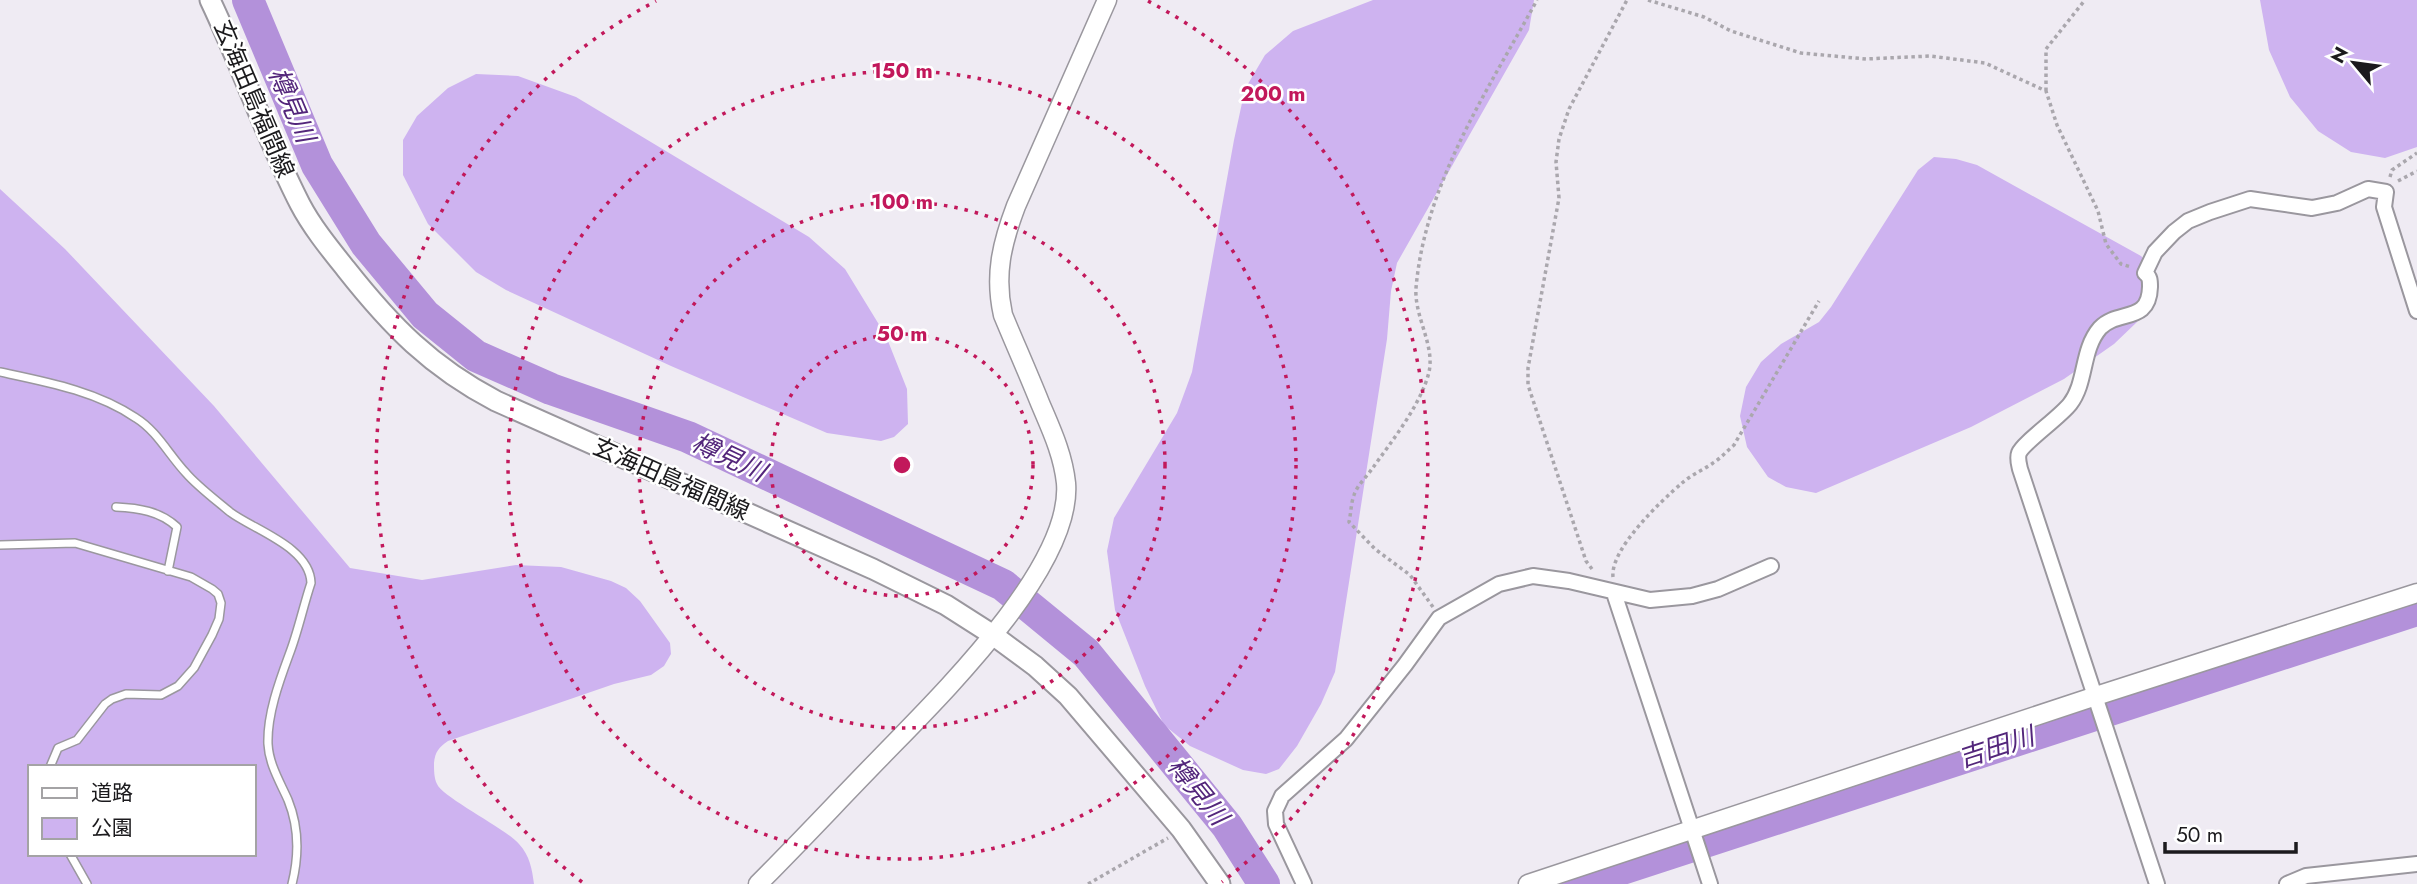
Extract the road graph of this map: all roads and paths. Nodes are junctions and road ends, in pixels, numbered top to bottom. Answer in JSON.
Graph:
{"nodes":[{"id":1,"x":210,"y":0,"type":"edge"},
{"id":2,"x":1107,"y":0,"type":"edge"},
{"id":3,"x":1537,"y":0,"type":"edge"},
{"id":4,"x":1627,"y":0,"type":"edge"},
{"id":5,"x":1648,"y":0,"type":"edge"},
{"id":6,"x":2085,"y":0,"type":"edge"},
{"id":7,"x":2046,"y":91,"type":"junction"},
{"id":8,"x":2417,"y":153,"type":"edge"},
{"id":9,"x":2417,"y":171,"type":"edge"},
{"id":10,"x":2386,"y":192,"type":"junction"},
{"id":11,"x":2145,"y":273,"type":"junction"},
{"id":12,"x":1819,"y":301,"type":"dead end"},
{"id":13,"x":2417,"y":311,"type":"edge"},
{"id":14,"x":0,"y":372,"type":"edge"},
{"id":15,"x":116,"y":508,"type":"dead end"},
{"id":16,"x":0,"y":545,"type":"edge"},
{"id":17,"x":1771,"y":566,"type":"dead end"},
{"id":18,"x":168,"y":571,"type":"junction"},
{"id":19,"x":1614,"y":593,"type":"junction"},
{"id":20,"x":2417,"y":593,"type":"edge"},
{"id":21,"x":1439,"y":618,"type":"junction"},
{"id":22,"x":996,"y":632,"type":"junction"},
{"id":23,"x":2096,"y":696,"type":"junction"},
{"id":24,"x":51,"y":765,"type":"edge"},
{"id":25,"x":1181,"y":829,"type":"junction"},
{"id":26,"x":1692,"y":830,"type":"junction"},
{"id":27,"x":71,"y":856,"type":"edge"},
{"id":28,"x":2417,"y":864,"type":"edge"},
{"id":29,"x":88,"y":884,"type":"edge"},
{"id":30,"x":292,"y":884,"type":"edge"},
{"id":31,"x":758,"y":884,"type":"edge"},
{"id":32,"x":1088,"y":884,"type":"edge"},
{"id":33,"x":1220,"y":884,"type":"edge"},
{"id":34,"x":1304,"y":884,"type":"edge"},
{"id":35,"x":1528,"y":884,"type":"edge"},
{"id":36,"x":1710,"y":884,"type":"edge"},
{"id":37,"x":2157,"y":884,"type":"edge"},
{"id":38,"x":2287,"y":884,"type":"edge"}],
"edges":[{"from":1,"to":22,"type":"main road","name":"玄海田島福間線"},
{"from":2,"to":22,"type":"street"},
{"from":3,"to":21,"type":"path"},
{"from":4,"to":19,"type":"path"},
{"from":5,"to":7,"type":"path"},
{"from":6,"to":7,"type":"path"},
{"from":7,"to":11,"type":"path"},
{"from":8,"to":10,"type":"path"},
{"from":9,"to":10,"type":"path"},
{"from":10,"to":11,"type":"street"},
{"from":10,"to":13,"type":"street"},
{"from":11,"to":23,"type":"street"},
{"from":12,"to":19,"type":"path"},
{"from":14,"to":30,"type":"lane"},
{"from":15,"to":18,"type":"lane"},
{"from":16,"to":18,"type":"lane"},
{"from":17,"to":19,"type":"street"},
{"from":18,"to":24,"type":"lane"},
{"from":19,"to":21,"type":"street"},
{"from":19,"to":26,"type":"street"},
{"from":20,"to":23,"type":"street"},
{"from":21,"to":34,"type":"street"},
{"from":22,"to":25,"type":"main road","name":"玄海田島福間線"},
{"from":22,"to":31,"type":"street"},
{"from":23,"to":26,"type":"street"},
{"from":23,"to":37,"type":"street"},
{"from":25,"to":32,"type":"path"},
{"from":25,"to":33,"type":"main road","name":"玄海田島福間線"},
{"from":26,"to":35,"type":"street"},
{"from":26,"to":36,"type":"street"},
{"from":27,"to":29,"type":"lane"},
{"from":28,"to":38,"type":"street"}]}
